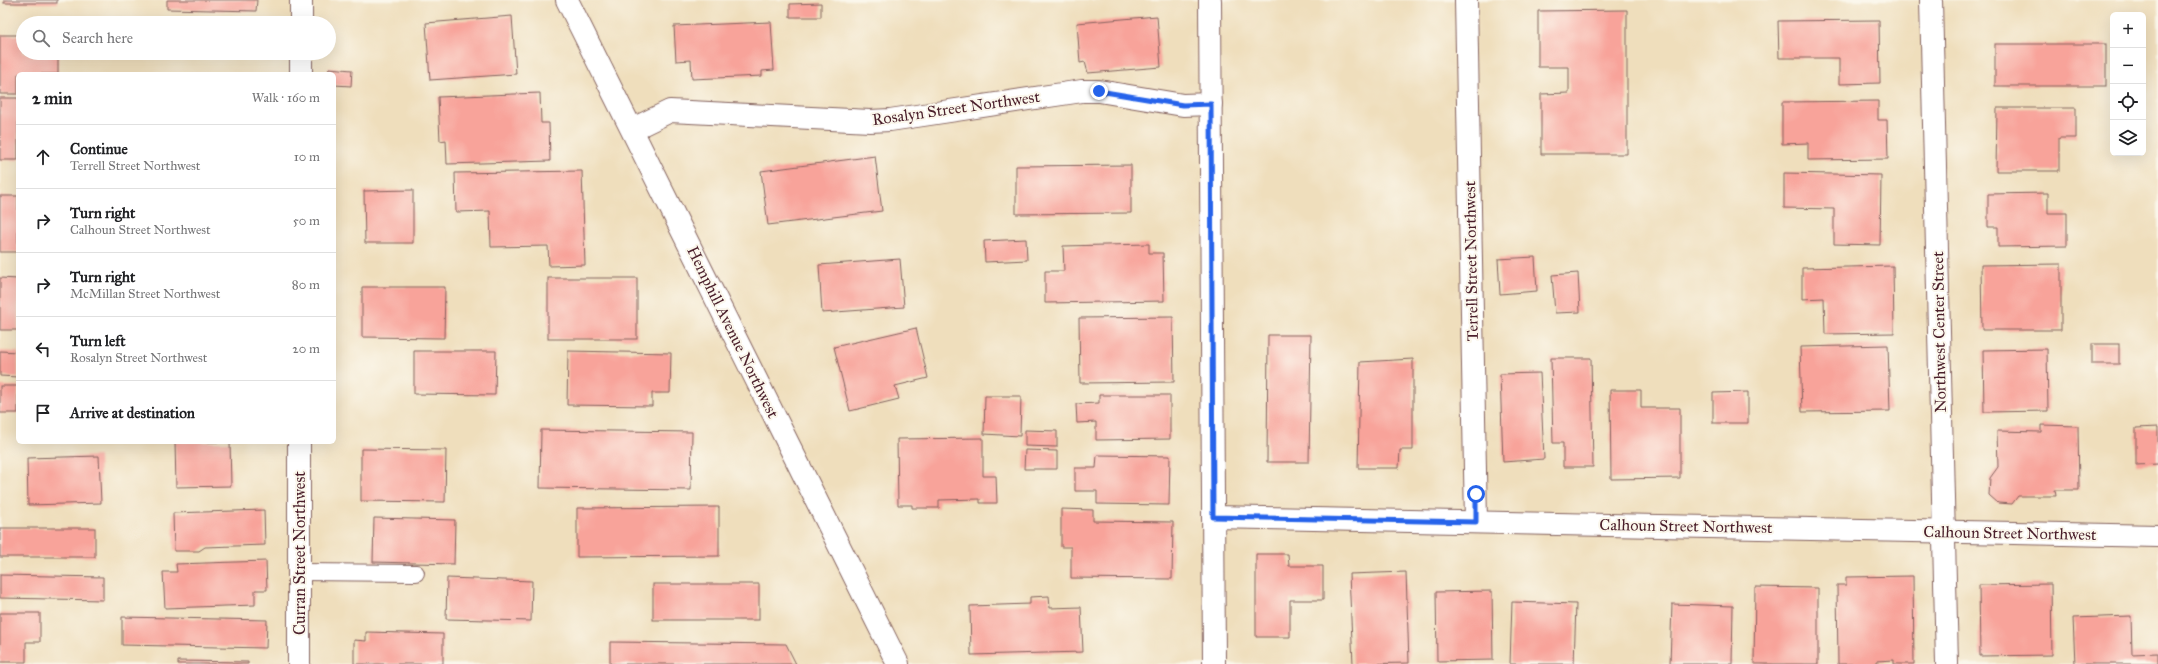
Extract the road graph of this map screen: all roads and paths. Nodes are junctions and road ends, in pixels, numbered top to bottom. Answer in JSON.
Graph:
{"nodes":[{"id":1,"x":301,"y":0,"type":"edge"},
{"id":2,"x":567,"y":0,"type":"edge"},
{"id":3,"x":1210,"y":0,"type":"edge"},
{"id":4,"x":1466,"y":0,"type":"edge"},
{"id":5,"x":1931,"y":0,"type":"edge"},
{"id":6,"x":301,"y":16,"type":"edge"},
{"id":7,"x":301,"y":60,"type":"edge"},
{"id":8,"x":301,"y":72,"type":"edge"},
{"id":9,"x":1211,"y":104,"type":"junction"},
{"id":10,"x":633,"y":129,"type":"junction"},
{"id":11,"x":300,"y":444,"type":"edge"},
{"id":12,"x":1213,"y":517,"type":"junction"},
{"id":13,"x":1476,"y":522,"type":"junction"},
{"id":14,"x":1944,"y":531,"type":"junction"},
{"id":15,"x":2158,"y":536,"type":"edge"},
{"id":16,"x":299,"y":572,"type":"junction"},
{"id":17,"x":416,"y":573,"type":"dead end"},
{"id":18,"x":299,"y":664,"type":"edge"},
{"id":19,"x":898,"y":664,"type":"edge"},
{"id":20,"x":1214,"y":664,"type":"edge"},
{"id":21,"x":1947,"y":664,"type":"edge"}],
"edges":[{"from":1,"to":6,"type":"street"},
{"from":2,"to":10,"type":"street","name":"Hemphill Avenue Northwest"},
{"from":3,"to":9,"type":"street"},
{"from":4,"to":13,"type":"street","name":"Terrell Street Northwest"},
{"from":5,"to":14,"type":"street","name":"Northwest Center Street"},
{"from":7,"to":8,"type":"street"},
{"from":9,"to":10,"type":"street","name":"Rosalyn Street Northwest"},
{"from":9,"to":12,"type":"street"},
{"from":10,"to":19,"type":"street","name":"Hemphill Avenue Northwest"},
{"from":11,"to":16,"type":"street","name":"Curran Street Northwest"},
{"from":12,"to":13,"type":"street","name":"Calhoun Street Northwest"},
{"from":12,"to":20,"type":"street"},
{"from":13,"to":14,"type":"street","name":"Calhoun Street Northwest"},
{"from":14,"to":15,"type":"street","name":"Calhoun Street Northwest"},
{"from":14,"to":21,"type":"street","name":"Northwest Center Street"},
{"from":16,"to":17,"type":"lane"},
{"from":16,"to":18,"type":"street","name":"Curran Street Northwest"}]}
